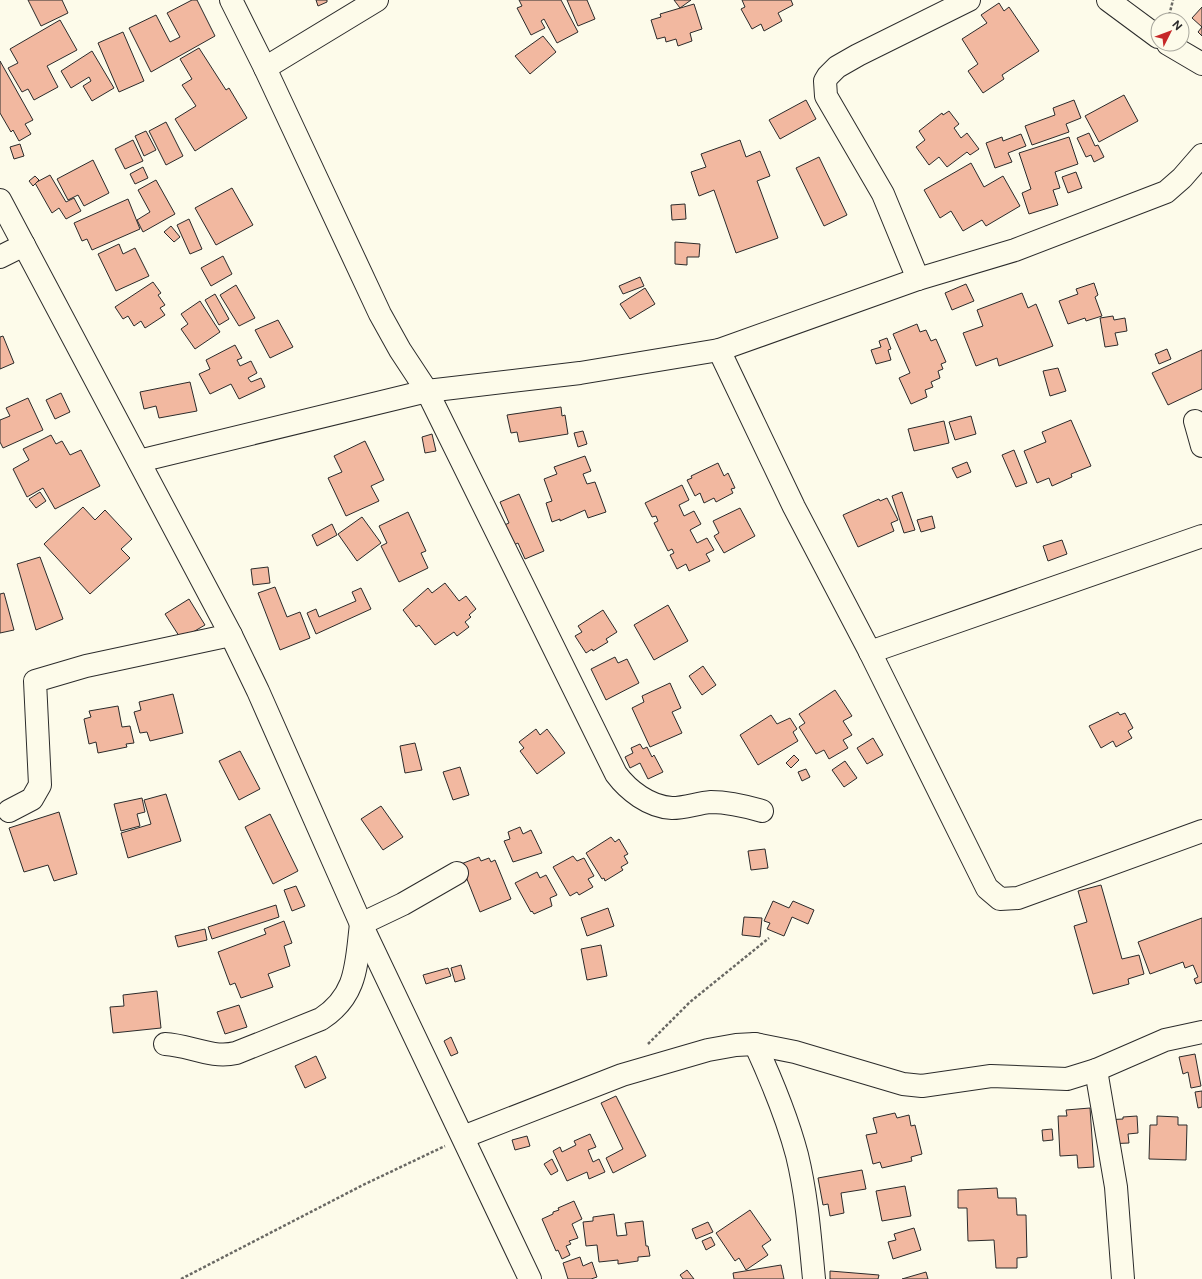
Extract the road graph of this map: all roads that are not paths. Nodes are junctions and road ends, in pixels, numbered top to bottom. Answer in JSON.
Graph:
{"nodes":[{"id":1,"x":231,"y":0,"type":"edge"},
{"id":2,"x":377,"y":0,"type":"edge"},
{"id":3,"x":969,"y":0,"type":"edge"},
{"id":4,"x":1108,"y":0,"type":"edge"},
{"id":5,"x":1150,"y":31,"type":"edge"},
{"id":6,"x":1182,"y":52,"type":"edge"},
{"id":7,"x":1202,"y":64,"type":"edge"},
{"id":8,"x":265,"y":68,"type":"junction"},
{"id":9,"x":1202,"y":155,"type":"edge"},
{"id":10,"x":0,"y":200,"type":"edge"},
{"id":11,"x":24,"y":245,"type":"junction"},
{"id":12,"x":0,"y":257,"type":"edge"},
{"id":13,"x":918,"y":279,"type":"junction"},
{"id":14,"x":719,"y":350,"type":"junction"},
{"id":15,"x":427,"y":391,"type":"junction"},
{"id":16,"x":1195,"y":421,"type":"dead end"},
{"id":17,"x":1202,"y":446,"type":"edge"},
{"id":18,"x":139,"y":461,"type":"junction"},
{"id":19,"x":1202,"y":536,"type":"edge"},
{"id":20,"x":231,"y":635,"type":"junction"},
{"id":21,"x":870,"y":652,"type":"junction"},
{"id":22,"x":9,"y":811,"type":"dead end"},
{"id":23,"x":762,"y":811,"type":"dead end"},
{"id":24,"x":1202,"y":831,"type":"edge"},
{"id":25,"x":457,"y":873,"type":"dead end"},
{"id":26,"x":361,"y":924,"type":"junction"},
{"id":27,"x":1202,"y":1032,"type":"edge"},
{"id":28,"x":165,"y":1044,"type":"dead end"},
{"id":29,"x":755,"y":1044,"type":"junction"},
{"id":30,"x":1096,"y":1070,"type":"junction"},
{"id":31,"x":463,"y":1137,"type":"junction"},
{"id":32,"x":530,"y":1279,"type":"edge"},
{"id":33,"x":814,"y":1279,"type":"edge"},
{"id":34,"x":1123,"y":1279,"type":"edge"}],
"edges":[{"from":1,"to":8,"type":"street"},
{"from":2,"to":8,"type":"street"},
{"from":3,"to":13,"type":"street"},
{"from":4,"to":5,"type":"street"},
{"from":6,"to":7,"type":"street"},
{"from":8,"to":15,"type":"street"},
{"from":9,"to":13,"type":"street"},
{"from":10,"to":11,"type":"street"},
{"from":11,"to":12,"type":"street"},
{"from":11,"to":18,"type":"street"},
{"from":13,"to":14,"type":"street"},
{"from":14,"to":15,"type":"street"},
{"from":14,"to":21,"type":"street"},
{"from":15,"to":18,"type":"street"},
{"from":15,"to":23,"type":"street"},
{"from":16,"to":17,"type":"street"},
{"from":18,"to":20,"type":"street"},
{"from":19,"to":21,"type":"street"},
{"from":20,"to":22,"type":"street"},
{"from":20,"to":26,"type":"street"},
{"from":21,"to":24,"type":"street"},
{"from":25,"to":26,"type":"street"},
{"from":26,"to":28,"type":"street"},
{"from":26,"to":31,"type":"street"},
{"from":27,"to":30,"type":"street"},
{"from":29,"to":30,"type":"street"},
{"from":29,"to":31,"type":"street"},
{"from":29,"to":33,"type":"street"},
{"from":30,"to":34,"type":"street"},
{"from":31,"to":32,"type":"street"}]}
